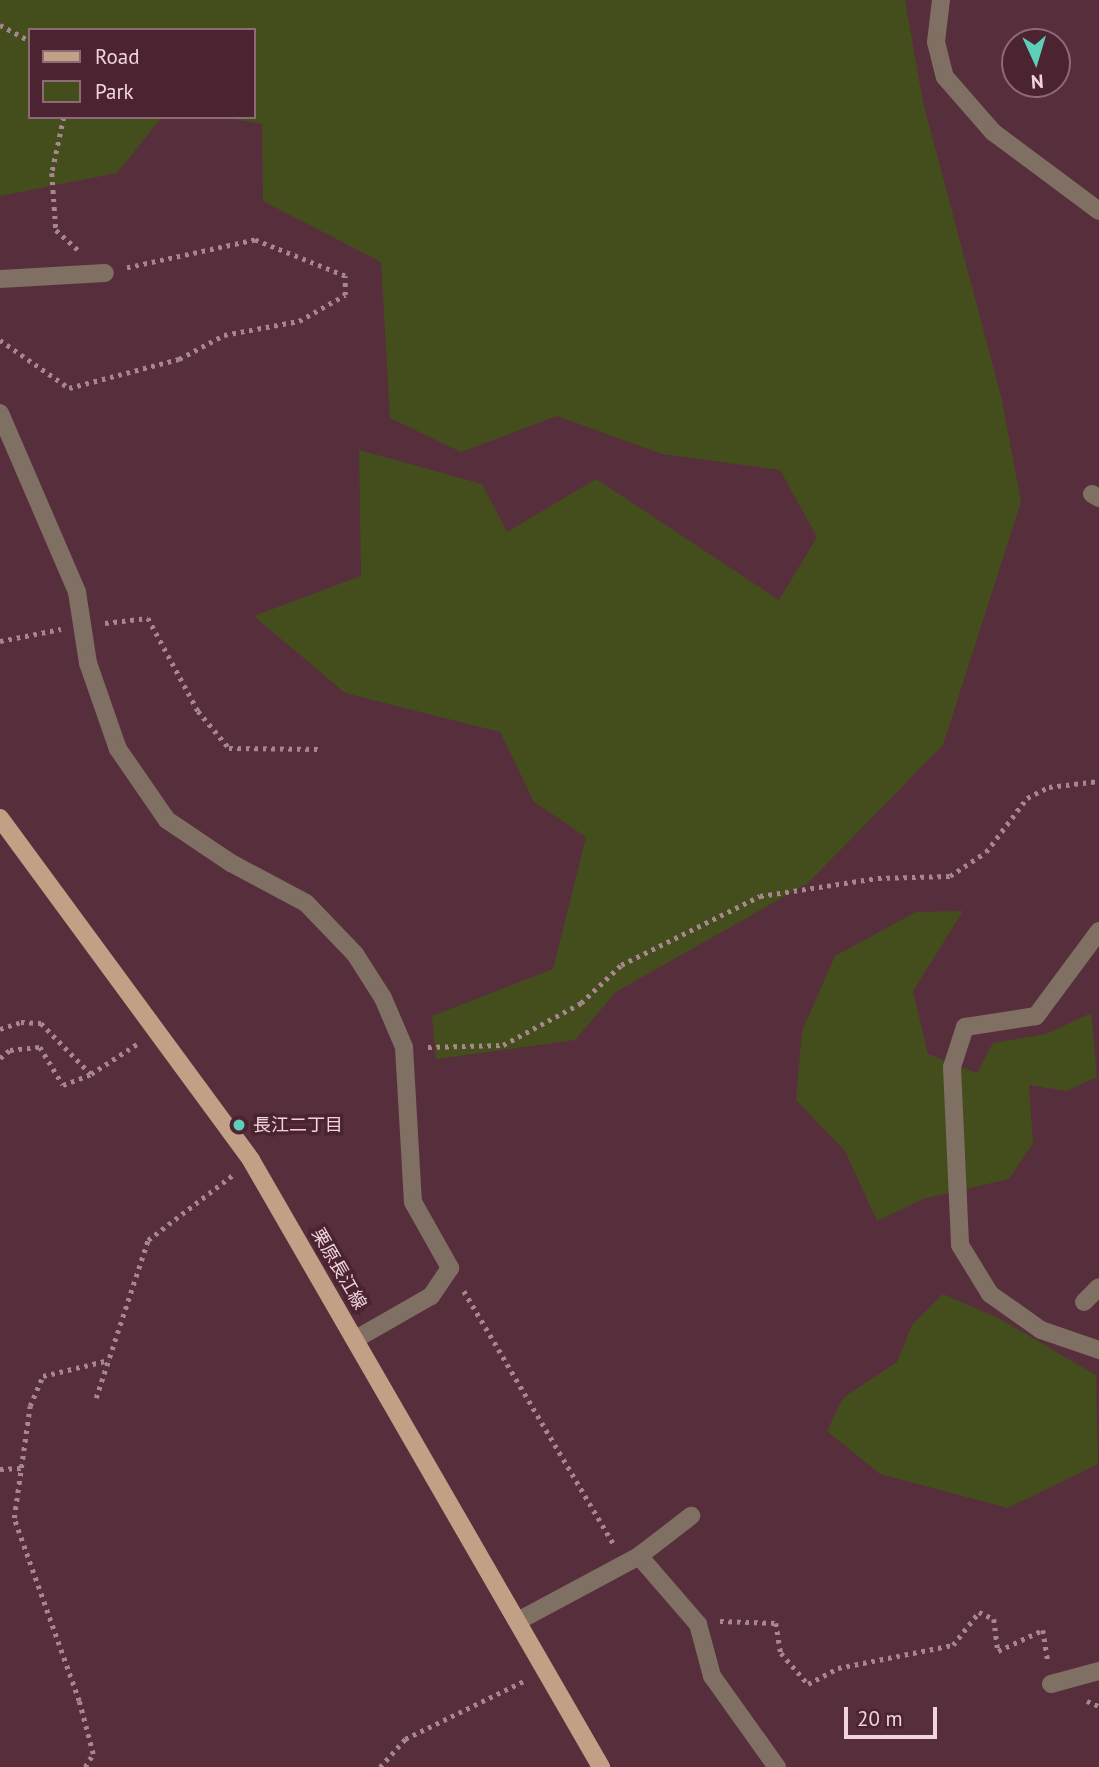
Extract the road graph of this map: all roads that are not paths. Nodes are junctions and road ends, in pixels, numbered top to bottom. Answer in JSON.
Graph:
{"nodes":[{"id":1,"x":941,"y":0,"type":"edge"},
{"id":2,"x":1099,"y":211,"type":"edge"},
{"id":3,"x":104,"y":273,"type":"road end"},
{"id":4,"x":0,"y":279,"type":"edge"},
{"id":5,"x":0,"y":413,"type":"edge"},
{"id":6,"x":0,"y":818,"type":"edge"},
{"id":7,"x":1098,"y":934,"type":"edge"},
{"id":8,"x":1099,"y":1287,"type":"edge"},
{"id":9,"x":1084,"y":1302,"type":"dead end"},
{"id":10,"x":356,"y":1339,"type":"junction"},
{"id":11,"x":1099,"y":1350,"type":"edge"},
{"id":12,"x":691,"y":1516,"type":"dead end"},
{"id":13,"x":632,"y":1560,"type":"junction"},
{"id":14,"x":518,"y":1621,"type":"junction"},
{"id":15,"x":1099,"y":1671,"type":"edge"},
{"id":16,"x":1051,"y":1684,"type":"road end"},
{"id":17,"x":601,"y":1767,"type":"edge"},
{"id":18,"x":777,"y":1767,"type":"edge"}],
"edges":[{"from":1,"to":2,"type":"street"},
{"from":3,"to":4,"type":"street"},
{"from":5,"to":10,"type":"street"},
{"from":6,"to":10,"type":"main road","name":"栗原長江線"},
{"from":7,"to":11,"type":"street"},
{"from":8,"to":9,"type":"street"},
{"from":10,"to":14,"type":"main road","name":"栗原長江線"},
{"from":12,"to":13,"type":"street"},
{"from":13,"to":14,"type":"street"},
{"from":13,"to":18,"type":"street"},
{"from":14,"to":17,"type":"main road","name":"栗原長江線"},
{"from":15,"to":16,"type":"street"}]}
